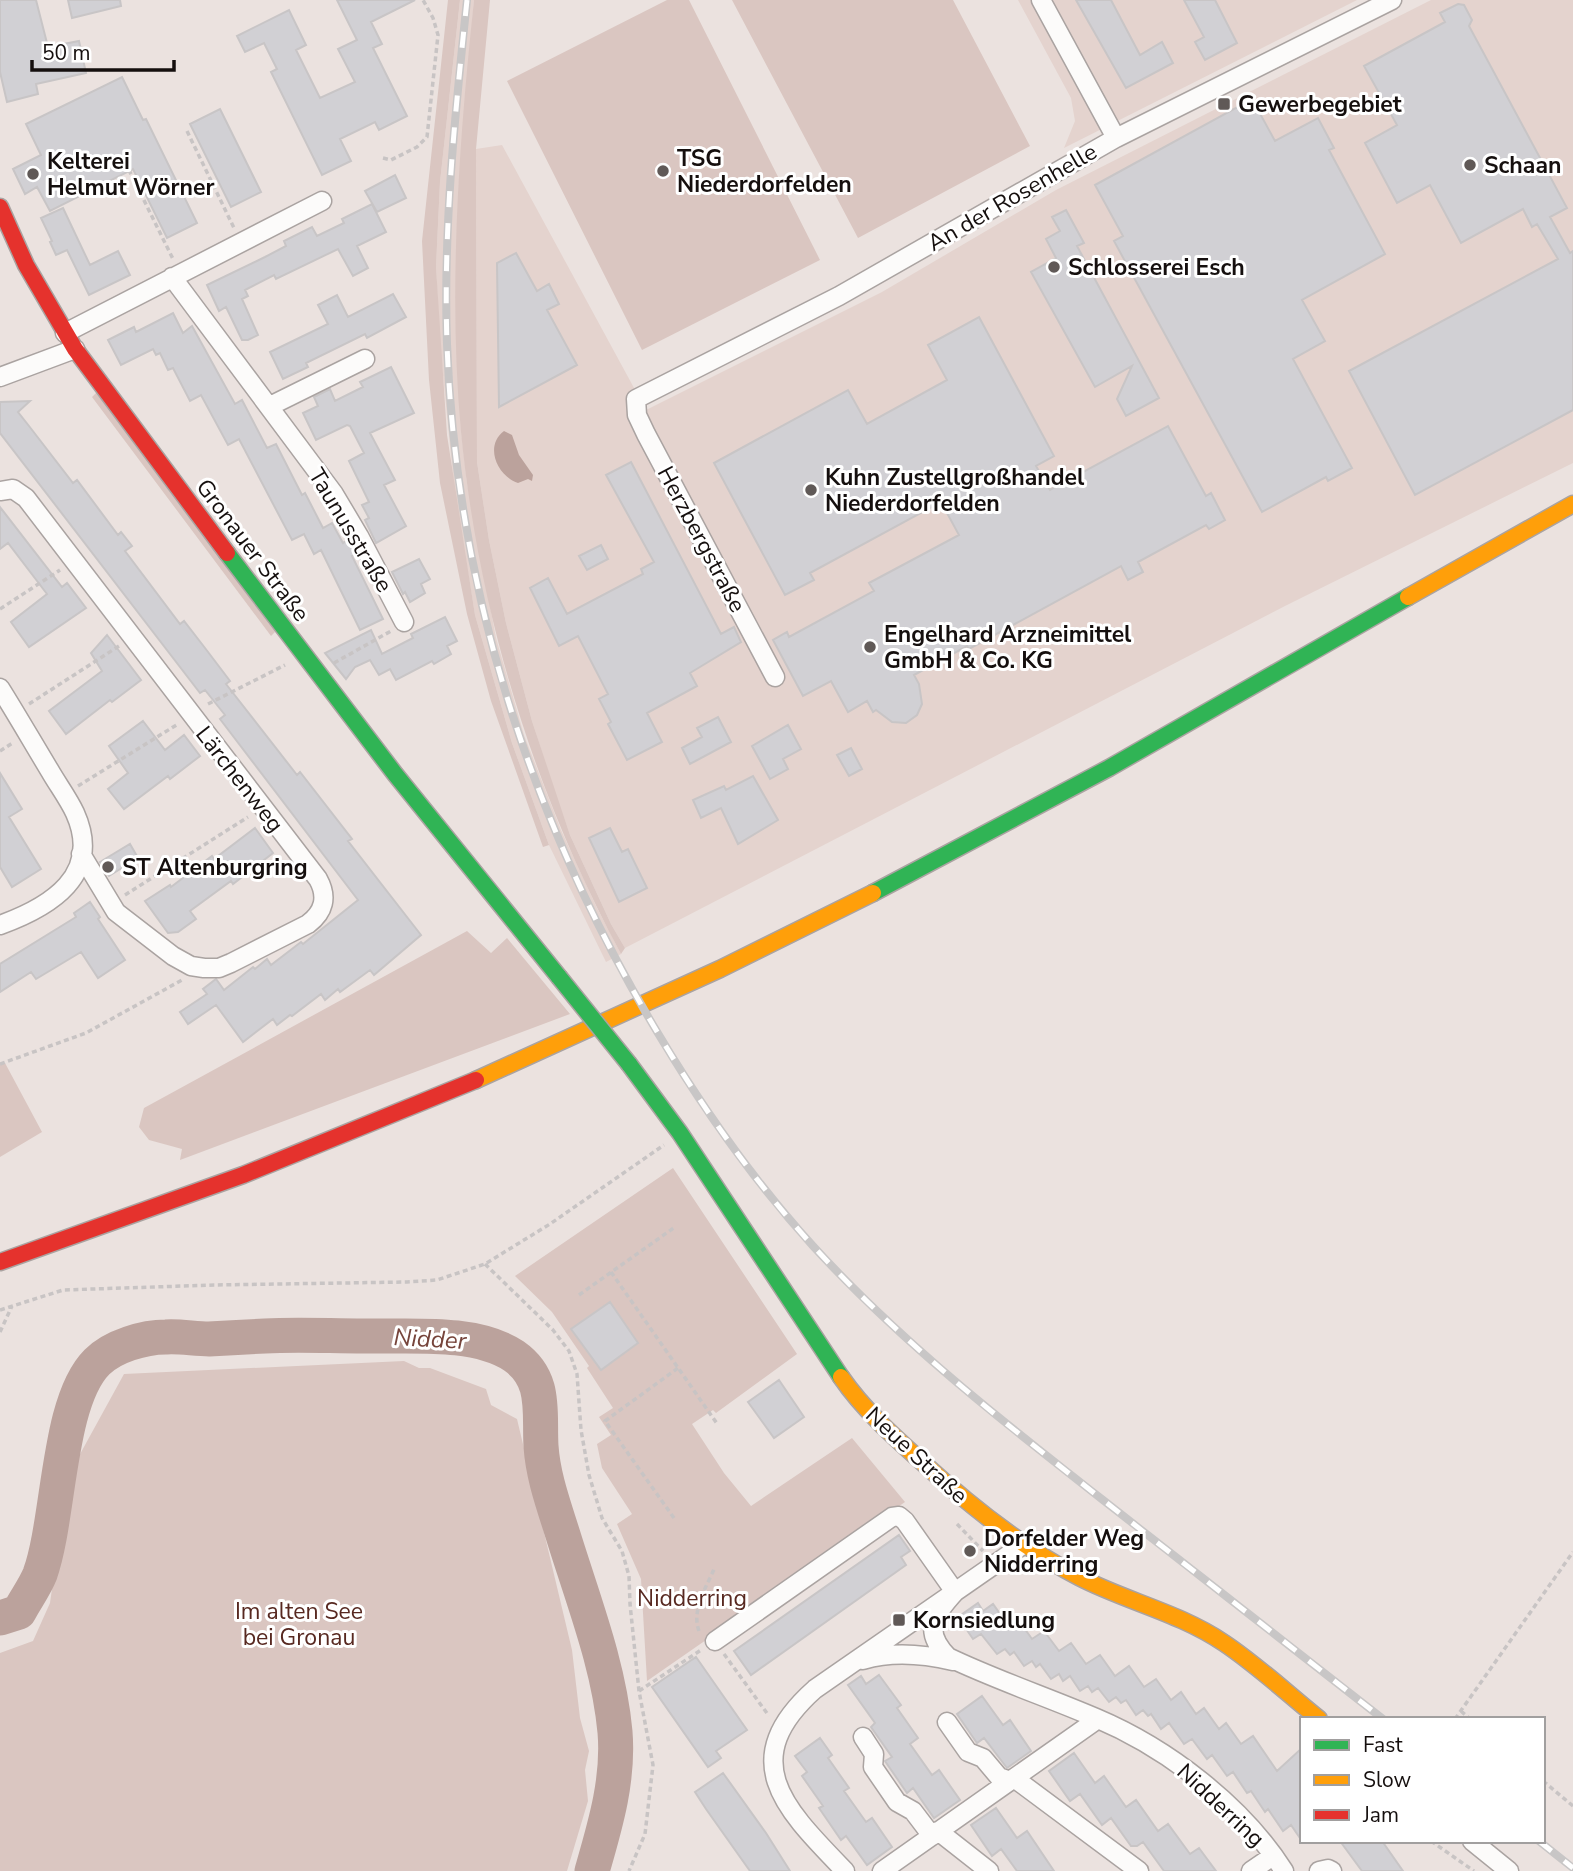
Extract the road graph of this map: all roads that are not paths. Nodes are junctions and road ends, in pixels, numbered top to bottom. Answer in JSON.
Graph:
{"nodes":[{"id":1,"x":1041,"y":0,"type":"edge"},
{"id":2,"x":1392,"y":0,"type":"edge"},
{"id":3,"x":1116,"y":138,"type":"junction"},
{"id":4,"x":322,"y":201,"type":"dead end"},
{"id":5,"x":0,"y":207,"type":"edge"},
{"id":6,"x":176,"y":275,"type":"junction"},
{"id":7,"x":65,"y":333,"type":"junction"},
{"id":8,"x":75,"y":349,"type":"junction"},
{"id":9,"x":365,"y":359,"type":"dead end"},
{"id":10,"x":0,"y":377,"type":"edge"},
{"id":11,"x":636,"y":399,"type":"joint"},
{"id":12,"x":270,"y":406,"type":"junction"},
{"id":13,"x":0,"y":491,"type":"edge"},
{"id":14,"x":1573,"y":505,"type":"edge"},
{"id":15,"x":404,"y":622,"type":"road end"},
{"id":16,"x":775,"y":677,"type":"dead end"},
{"id":17,"x":0,"y":688,"type":"edge"},
{"id":18,"x":81,"y":854,"type":"junction"},
{"id":19,"x":0,"y":925,"type":"edge"},
{"id":20,"x":559,"y":977,"type":"joint"},
{"id":21,"x":0,"y":1262,"type":"edge"},
{"id":22,"x":1024,"y":1544,"type":"junction"},
{"id":23,"x":955,"y":1592,"type":"junction"},
{"id":24,"x":715,"y":1641,"type":"road end"},
{"id":25,"x":960,"y":1662,"type":"junction"},
{"id":26,"x":851,"y":1663,"type":"junction"},
{"id":27,"x":1317,"y":1717,"type":"edge"},
{"id":28,"x":1098,"y":1718,"type":"junction"},
{"id":29,"x":947,"y":1722,"type":"dead end"},
{"id":30,"x":863,"y":1737,"type":"dead end"},
{"id":31,"x":1012,"y":1779,"type":"junction"},
{"id":32,"x":935,"y":1834,"type":"junction"},
{"id":33,"x":1474,"y":1843,"type":"edge"},
{"id":34,"x":1273,"y":1856,"type":"junction"},
{"id":35,"x":845,"y":1871,"type":"edge"},
{"id":36,"x":882,"y":1871,"type":"edge"},
{"id":37,"x":989,"y":1871,"type":"edge"},
{"id":38,"x":1139,"y":1871,"type":"edge"},
{"id":39,"x":1251,"y":1871,"type":"edge"},
{"id":40,"x":1283,"y":1871,"type":"edge"},
{"id":41,"x":1319,"y":1871,"type":"edge"},
{"id":42,"x":1332,"y":1871,"type":"edge"},
{"id":43,"x":1509,"y":1871,"type":"edge"}],
"edges":[{"from":1,"to":3,"type":"street"},
{"from":2,"to":3,"type":"street","name":"An der Rosenhelle"},
{"from":3,"to":11,"type":"street","name":"An der Rosenhelle"},
{"from":4,"to":6,"type":"street"},
{"from":5,"to":7,"type":"street","name":"Gronauer Straße"},
{"from":6,"to":7,"type":"street"},
{"from":6,"to":12,"type":"street","name":"Taunusstraße"},
{"from":7,"to":8,"type":"street","name":"Gronauer Straße"},
{"from":8,"to":10,"type":"street"},
{"from":8,"to":20,"type":"street","name":"Gronauer Straße"},
{"from":9,"to":12,"type":"street"},
{"from":11,"to":16,"type":"street","name":"Herzbergstraße"},
{"from":12,"to":15,"type":"street","name":"Taunusstraße"},
{"from":13,"to":18,"type":"street","name":"Lärchenweg"},
{"from":14,"to":21,"type":"street"},
{"from":17,"to":18,"type":"street"},
{"from":18,"to":19,"type":"street"},
{"from":20,"to":22,"type":"street","name":"Neue Straße","bridge":true},
{"from":22,"to":23,"type":"street","name":"Nidderring"},
{"from":22,"to":27,"type":"street","name":"Neue Straße"},
{"from":23,"to":24,"type":"street"},
{"from":23,"to":25,"type":"street","name":"Nidderring"},
{"from":23,"to":26,"type":"street","name":"Nidderring"},
{"from":25,"to":26,"type":"street","name":"Nidderring"},
{"from":25,"to":28,"type":"street","name":"Nidderring"},
{"from":26,"to":35,"type":"street","name":"Nidderring"},
{"from":28,"to":31,"type":"street"},
{"from":28,"to":34,"type":"street","name":"Nidderring"},
{"from":29,"to":31,"type":"street"},
{"from":30,"to":32,"type":"street"},
{"from":31,"to":32,"type":"street"},
{"from":31,"to":38,"type":"street"},
{"from":32,"to":36,"type":"street"},
{"from":32,"to":37,"type":"street"},
{"from":33,"to":43,"type":"street"},
{"from":34,"to":39,"type":"street"},
{"from":34,"to":40,"type":"street","name":"Nidderring"},
{"from":41,"to":42,"type":"street"}]}
